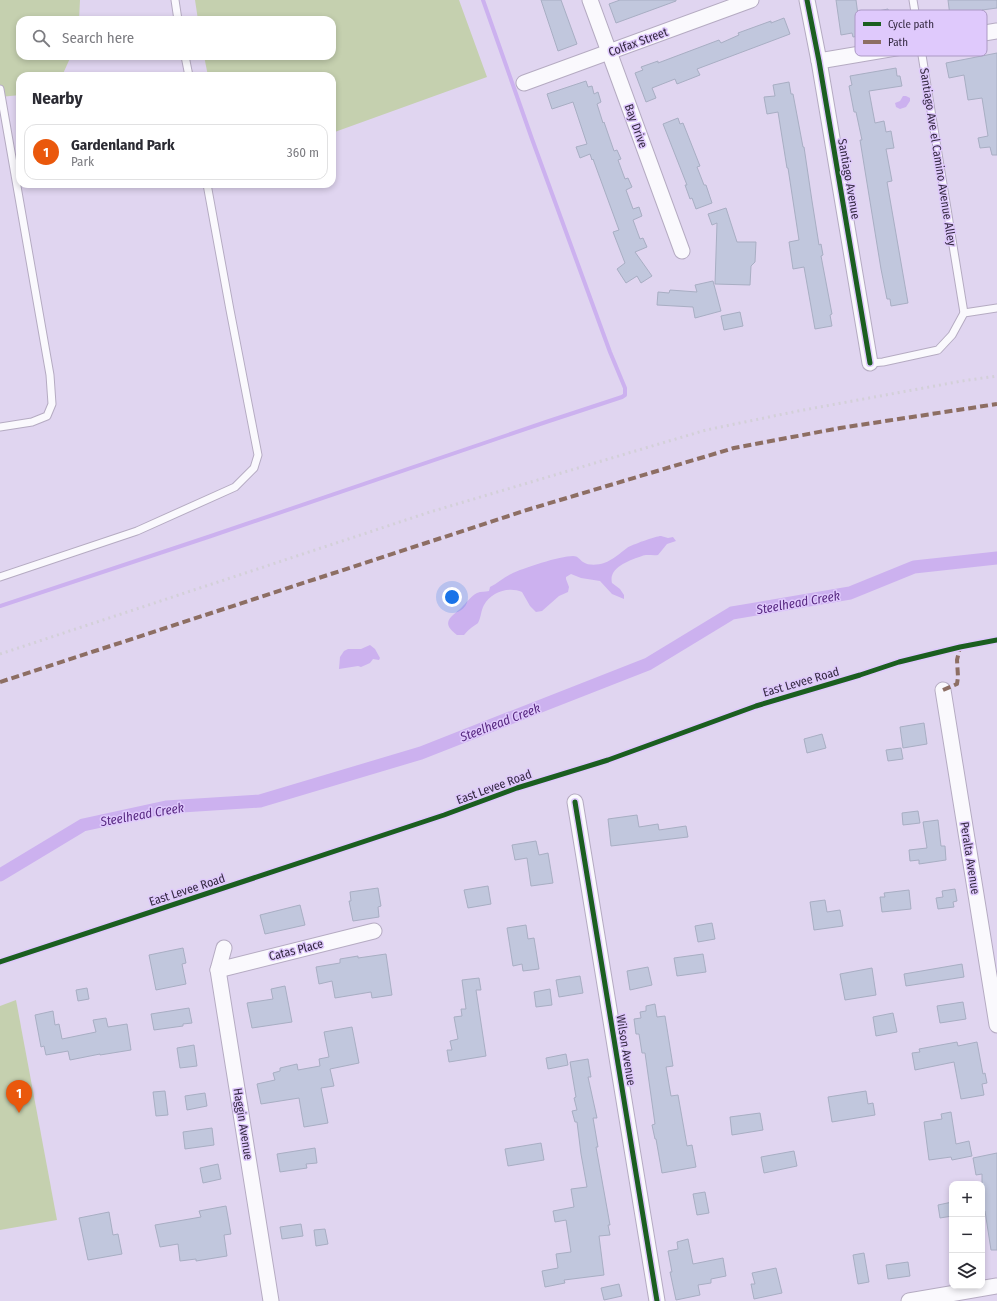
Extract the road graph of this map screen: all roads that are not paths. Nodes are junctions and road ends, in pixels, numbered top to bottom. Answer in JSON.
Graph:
{"nodes":[{"id":1,"x":175,"y":0,"type":"edge"},
{"id":2,"x":590,"y":0,"type":"edge"},
{"id":3,"x":751,"y":0,"type":"edge"},
{"id":4,"x":806,"y":0,"type":"edge"},
{"id":5,"x":913,"y":0,"type":"edge"},
{"id":6,"x":915,"y":10,"type":"edge"},
{"id":7,"x":177,"y":16,"type":"edge"},
{"id":8,"x":997,"y":31,"type":"edge"},
{"id":9,"x":987,"y":33,"type":"edge"},
{"id":10,"x":608,"y":52,"type":"junction"},
{"id":11,"x":855,"y":55,"type":"edge"},
{"id":12,"x":922,"y":56,"type":"edge"},
{"id":13,"x":186,"y":60,"type":"edge"},
{"id":14,"x":819,"y":61,"type":"junction"},
{"id":15,"x":188,"y":72,"type":"edge"},
{"id":16,"x":524,"y":83,"type":"dead end"},
{"id":17,"x":0,"y":89,"type":"edge"},
{"id":18,"x":16,"y":181,"type":"edge"},
{"id":19,"x":17,"y":188,"type":"edge"},
{"id":20,"x":208,"y":188,"type":"edge"},
{"id":21,"x":682,"y":251,"type":"dead end"},
{"id":22,"x":997,"y":308,"type":"edge"},
{"id":23,"x":964,"y":313,"type":"junction"},
{"id":24,"x":870,"y":362,"type":"joint"},
{"id":25,"x":0,"y":427,"type":"edge"},
{"id":26,"x":0,"y":577,"type":"edge"},
{"id":27,"x":943,"y":690,"type":"dead end"},
{"id":28,"x":575,"y":802,"type":"dead end"},
{"id":29,"x":374,"y":930,"type":"dead end"},
{"id":30,"x":224,"y":948,"type":"dead end"},
{"id":31,"x":218,"y":970,"type":"junction"},
{"id":32,"x":995,"y":996,"type":"edge"},
{"id":33,"x":997,"y":1025,"type":"edge"},
{"id":34,"x":997,"y":1286,"type":"edge"},
{"id":35,"x":271,"y":1301,"type":"edge"},
{"id":36,"x":657,"y":1301,"type":"edge"},
{"id":37,"x":909,"y":1301,"type":"edge"}],
"edges":[{"from":1,"to":7,"type":"lane"},
{"from":2,"to":10,"type":"street","name":"Bay Drive"},
{"from":3,"to":10,"type":"street","name":"Colfax Street"},
{"from":4,"to":14,"type":"street","name":"Santiago Avenue"},
{"from":5,"to":6,"type":"lane","name":"Santiago Ave el Camino Avenue Alley"},
{"from":8,"to":9,"type":"street"},
{"from":10,"to":16,"type":"street","name":"Colfax Street"},
{"from":10,"to":21,"type":"street","name":"Bay Drive"},
{"from":11,"to":14,"type":"street"},
{"from":12,"to":23,"type":"lane","name":"Santiago Ave el Camino Avenue Alley"},
{"from":13,"to":15,"type":"lane"},
{"from":14,"to":24,"type":"street","name":"Santiago Avenue"},
{"from":17,"to":18,"type":"lane"},
{"from":19,"to":25,"type":"lane"},
{"from":20,"to":26,"type":"lane"},
{"from":22,"to":23,"type":"lane"},
{"from":23,"to":24,"type":"lane"},
{"from":27,"to":32,"type":"street","name":"Peralta Avenue"},
{"from":28,"to":36,"type":"street","name":"Wilson Avenue"},
{"from":29,"to":31,"type":"street","name":"Catas Place"},
{"from":30,"to":31,"type":"street","name":"Haggin Avenue"},
{"from":31,"to":35,"type":"street","name":"Haggin Avenue"},
{"from":32,"to":33,"type":"street","name":"Peralta Avenue"},
{"from":34,"to":37,"type":"street"}]}
